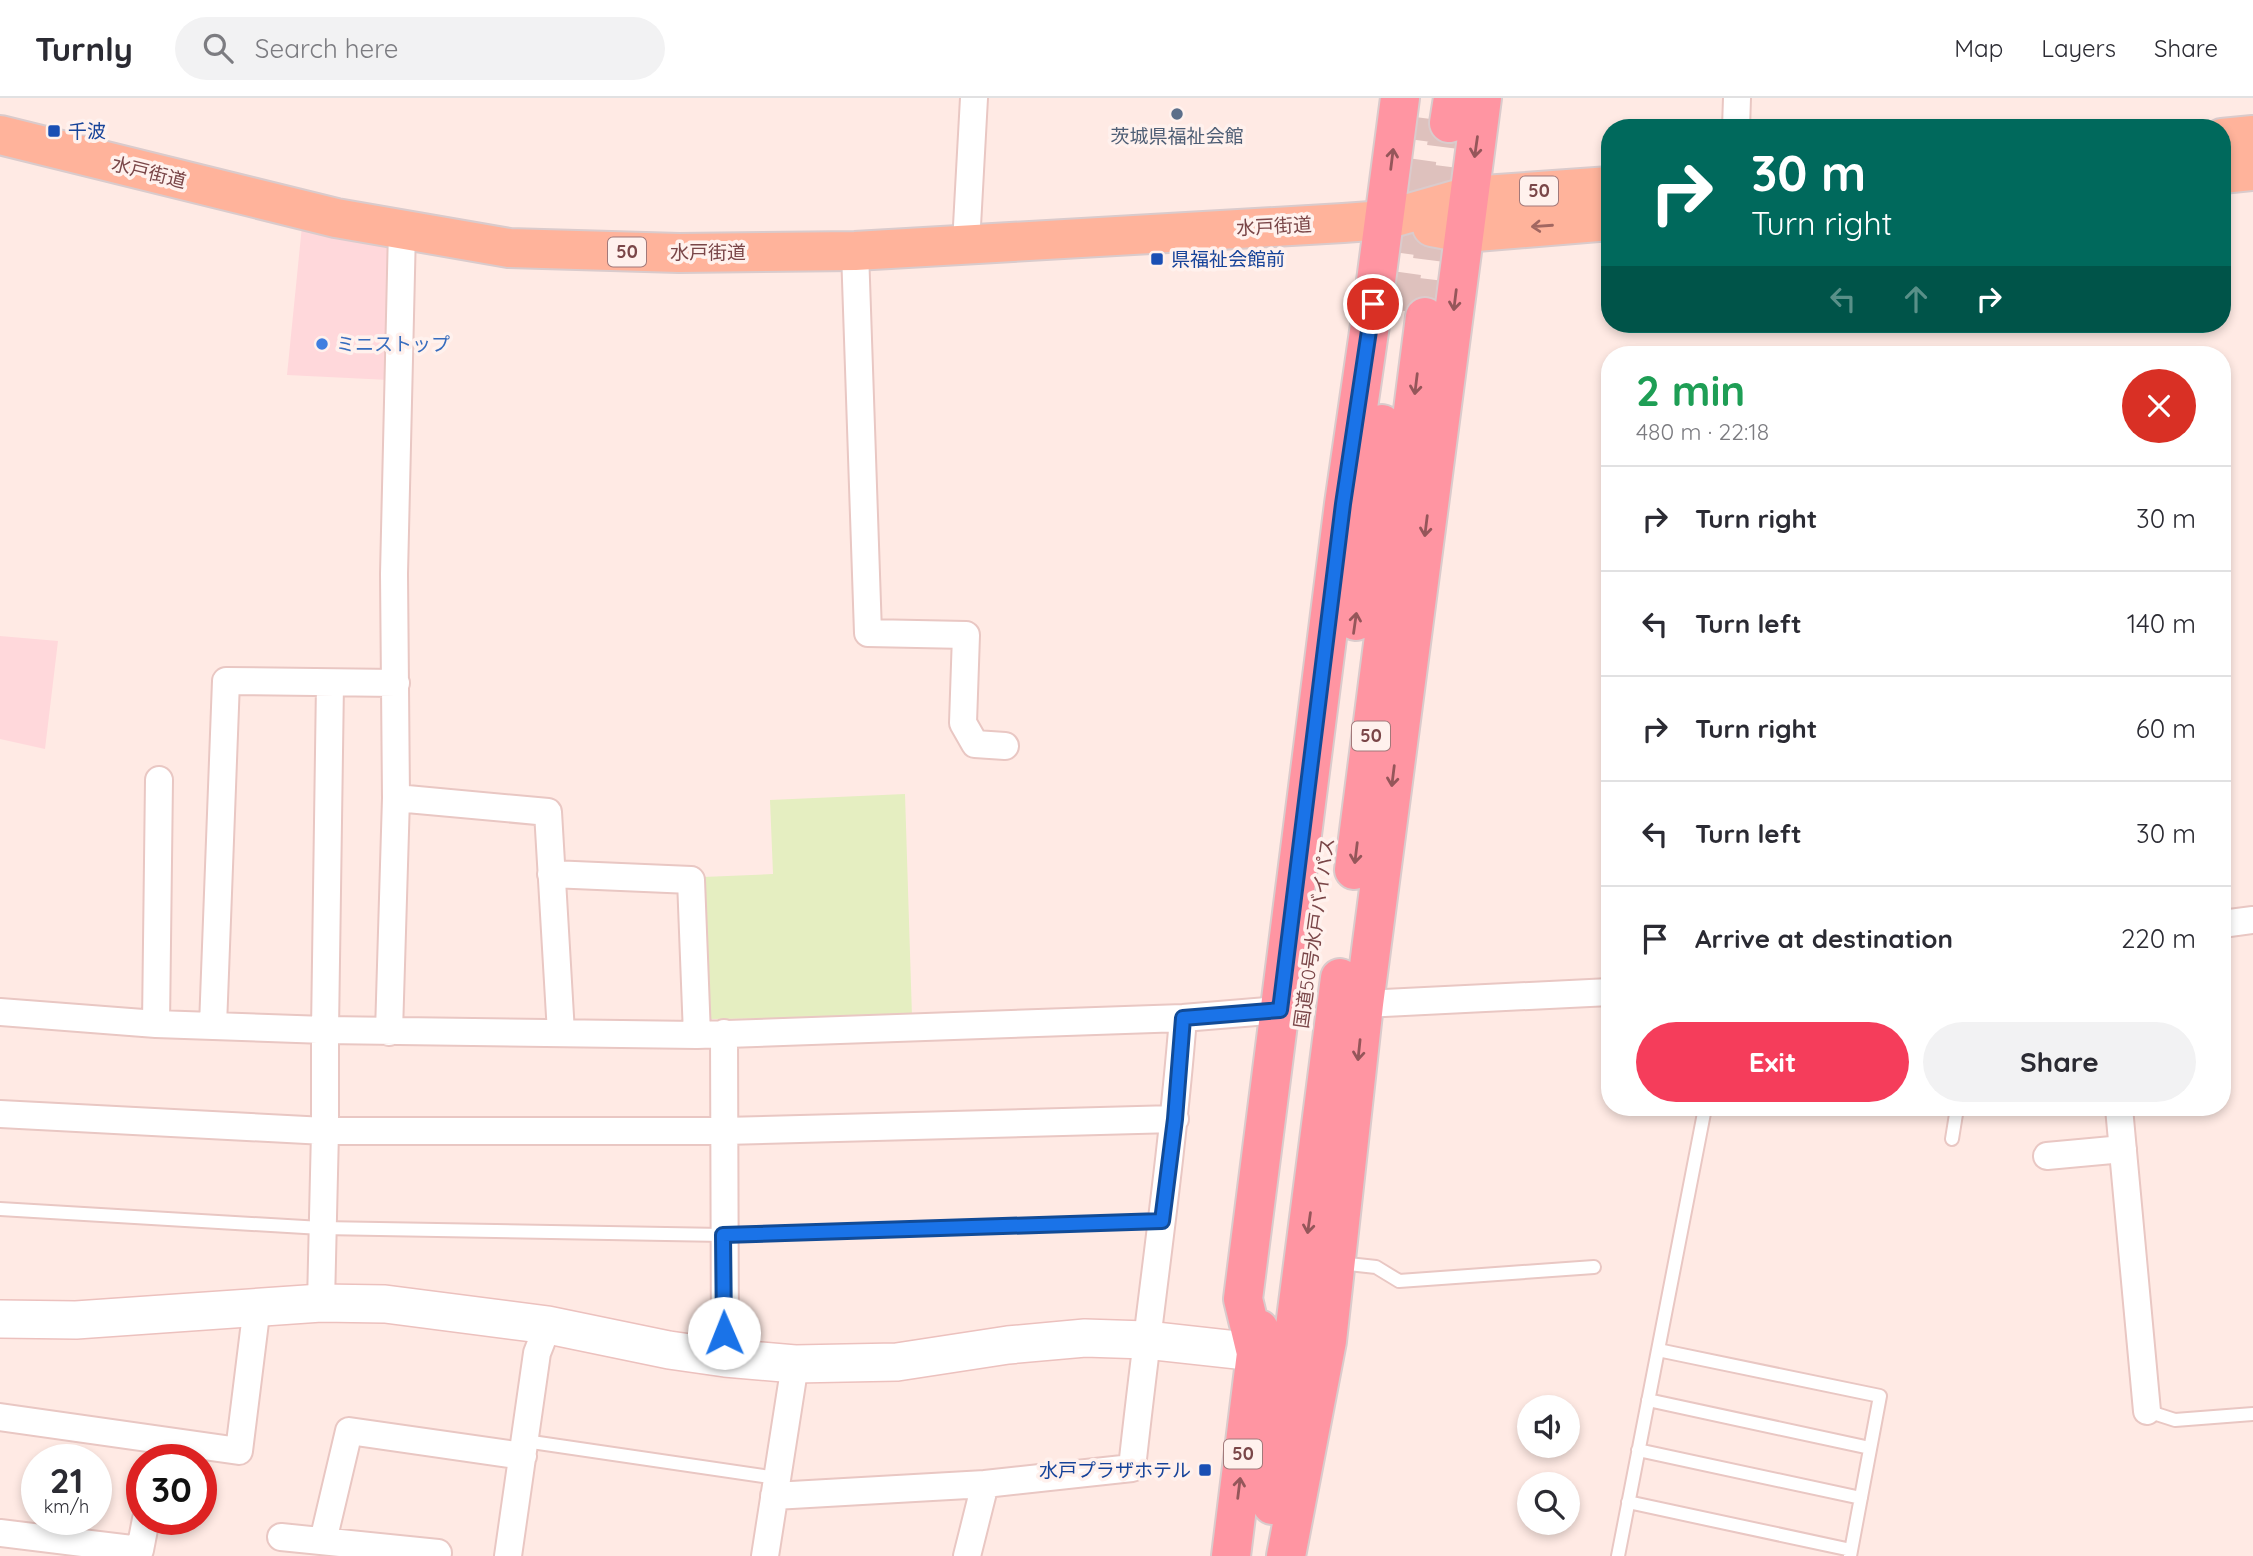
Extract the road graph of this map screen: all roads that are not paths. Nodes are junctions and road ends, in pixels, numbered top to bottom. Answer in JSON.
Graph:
{"nodes":[{"id":1,"x":974,"y":98,"type":"edge"},
{"id":2,"x":1482,"y":98,"type":"edge"},
{"id":3,"x":1737,"y":98,"type":"edge"},
{"id":4,"x":1430,"y":107,"type":"edge"},
{"id":5,"x":1736,"y":119,"type":"edge"},
{"id":6,"x":0,"y":135,"type":"edge"},
{"id":7,"x":2253,"y":135,"type":"edge"},
{"id":8,"x":2231,"y":137,"type":"edge"},
{"id":9,"x":2253,"y":171,"type":"edge"},
{"id":10,"x":2231,"y":173,"type":"edge"},
{"id":11,"x":1601,"y":188,"type":"edge"},
{"id":12,"x":1467,"y":214,"type":"junction"},
{"id":13,"x":1385,"y":220,"type":"junction"},
{"id":14,"x":1601,"y":221,"type":"edge"},
{"id":15,"x":402,"y":230,"type":"junction"},
{"id":16,"x":966,"y":244,"type":"junction"},
{"id":17,"x":855,"y":251,"type":"junction"},
{"id":18,"x":1411,"y":313,"type":"tunnel mouth"},
{"id":19,"x":330,"y":683,"type":"junction"},
{"id":20,"x":396,"y":683,"type":"junction"},
{"id":21,"x":1005,"y":746,"type":"dead end"},
{"id":22,"x":159,"y":780,"type":"dead end"},
{"id":23,"x":396,"y":799,"type":"junction"},
{"id":24,"x":551,"y":874,"type":"junction"},
{"id":25,"x":2253,"y":920,"type":"edge"},
{"id":26,"x":2231,"y":923,"type":"edge"},
{"id":27,"x":1601,"y":992,"type":"edge"},
{"id":28,"x":1364,"y":1004,"type":"junction"},
{"id":29,"x":1280,"y":1010,"type":"junction"},
{"id":30,"x":0,"y":1012,"type":"edge"},
{"id":31,"x":1183,"y":1018,"type":"junction"},
{"id":32,"x":156,"y":1024,"type":"junction"},
{"id":33,"x":213,"y":1026,"type":"junction"},
{"id":34,"x":325,"y":1031,"type":"junction"},
{"id":35,"x":389,"y":1032,"type":"junction"},
{"id":36,"x":561,"y":1033,"type":"junction"},
{"id":37,"x":724,"y":1033,"type":"junction"},
{"id":38,"x":697,"y":1035,"type":"junction"},
{"id":39,"x":0,"y":1114,"type":"edge"},
{"id":40,"x":1703,"y":1116,"type":"edge"},
{"id":41,"x":1956,"y":1116,"type":"edge"},
{"id":42,"x":2120,"y":1116,"type":"edge"},
{"id":43,"x":1175,"y":1119,"type":"junction"},
{"id":44,"x":325,"y":1131,"type":"junction"},
{"id":45,"x":724,"y":1131,"type":"junction"},
{"id":46,"x":1952,"y":1139,"type":"dead end"},
{"id":47,"x":2123,"y":1149,"type":"junction"},
{"id":48,"x":2047,"y":1156,"type":"dead end"},
{"id":49,"x":0,"y":1209,"type":"edge"},
{"id":50,"x":1162,"y":1221,"type":"junction"},
{"id":51,"x":321,"y":1228,"type":"junction"},
{"id":52,"x":723,"y":1235,"type":"junction"},
{"id":53,"x":1336,"y":1262,"type":"junction"},
{"id":54,"x":1594,"y":1267,"type":"dead end"},
{"id":55,"x":321,"y":1303,"type":"junction"},
{"id":56,"x":257,"y":1306,"type":"junction"},
{"id":57,"x":0,"y":1319,"type":"edge"},
{"id":58,"x":548,"y":1325,"type":"junction"},
{"id":59,"x":1146,"y":1339,"type":"junction"},
{"id":60,"x":1327,"y":1341,"type":"junction"},
{"id":61,"x":1658,"y":1350,"type":"junction"},
{"id":62,"x":1273,"y":1354,"type":"junction"},
{"id":63,"x":725,"y":1358,"type":"junction"},
{"id":64,"x":796,"y":1364,"type":"junction"},
{"id":65,"x":1648,"y":1400,"type":"junction"},
{"id":66,"x":2147,"y":1411,"type":"joint"},
{"id":67,"x":2253,"y":1413,"type":"edge"},
{"id":68,"x":0,"y":1417,"type":"edge"},
{"id":69,"x":131,"y":1444,"type":"edge"},
{"id":70,"x":1870,"y":1448,"type":"junction"},
{"id":71,"x":524,"y":1449,"type":"junction"},
{"id":72,"x":1638,"y":1450,"type":"junction"},
{"id":73,"x":217,"y":1451,"type":"edge"},
{"id":74,"x":985,"y":1484,"type":"junction"},
{"id":75,"x":776,"y":1487,"type":"junction"},
{"id":76,"x":1861,"y":1497,"type":"junction"},
{"id":77,"x":1628,"y":1502,"type":"junction"},
{"id":78,"x":0,"y":1533,"type":"edge"},
{"id":79,"x":143,"y":1535,"type":"edge"},
{"id":80,"x":282,"y":1536,"type":"dead end"},
{"id":81,"x":323,"y":1541,"type":"junction"},
{"id":82,"x":438,"y":1553,"type":"dead end"},
{"id":83,"x":1850,"y":1553,"type":"edge"},
{"id":84,"x":1618,"y":1554,"type":"edge"},
{"id":85,"x":508,"y":1556,"type":"edge"},
{"id":86,"x":765,"y":1556,"type":"edge"},
{"id":87,"x":967,"y":1556,"type":"edge"},
{"id":88,"x":1231,"y":1556,"type":"edge"},
{"id":89,"x":1266,"y":1556,"type":"edge"},
{"id":90,"x":1286,"y":1556,"type":"edge"},
{"id":91,"x":1633,"y":1556,"type":"edge"}],
"edges":[{"from":1,"to":16,"type":"street"},
{"from":2,"to":12,"type":"highway","one_way":true},
{"from":3,"to":5,"type":"street"},
{"from":13,"to":4,"type":"highway","one_way":true},
{"from":6,"to":15,"type":"main road","name":"水戸街道","number":"50"},
{"from":7,"to":8,"type":"main road"},
{"from":9,"to":10,"type":"main road"},
{"from":11,"to":12,"type":"main road","name":"水戸街道","number":"50"},
{"from":12,"to":13,"type":"main road","name":"水戸街道","number":"50"},
{"from":14,"to":12,"type":"main road","name":"水戸街道","number":"50","one_way":true},
{"from":12,"to":28,"type":"highway","one_way":true},
{"from":13,"to":16,"type":"main road","name":"水戸街道","number":"50"},
{"from":13,"to":29,"type":"highway"},
{"from":15,"to":17,"type":"main road","name":"水戸街道","number":"50"},
{"from":15,"to":20,"type":"street"},
{"from":16,"to":17,"type":"main road","name":"水戸街道","number":"50"},
{"from":17,"to":21,"type":"street"},
{"from":18,"to":62,"type":"highway","name":"国道50号水戸バイパス","number":"50"},
{"from":19,"to":20,"type":"street"},
{"from":19,"to":33,"type":"street"},
{"from":19,"to":34,"type":"street"},
{"from":20,"to":23,"type":"street"},
{"from":22,"to":32,"type":"street"},
{"from":23,"to":24,"type":"street"},
{"from":23,"to":35,"type":"street"},
{"from":24,"to":36,"type":"street"},
{"from":24,"to":38,"type":"street"},
{"from":25,"to":26,"type":"street"},
{"from":27,"to":28,"type":"street"},
{"from":28,"to":53,"type":"highway","one_way":true},
{"from":29,"to":31,"type":"street"},
{"from":29,"to":62,"type":"highway"},
{"from":30,"to":32,"type":"street"},
{"from":31,"to":37,"type":"street"},
{"from":31,"to":43,"type":"street"},
{"from":32,"to":33,"type":"street"},
{"from":33,"to":34,"type":"street"},
{"from":34,"to":35,"type":"street"},
{"from":34,"to":44,"type":"street"},
{"from":35,"to":36,"type":"street"},
{"from":36,"to":38,"type":"street"},
{"from":37,"to":38,"type":"street"},
{"from":37,"to":45,"type":"street"},
{"from":39,"to":44,"type":"street"},
{"from":40,"to":61,"type":"lane"},
{"from":41,"to":46,"type":"lane"},
{"from":42,"to":47,"type":"street"},
{"from":43,"to":45,"type":"street"},
{"from":43,"to":50,"type":"street"},
{"from":44,"to":45,"type":"street"},
{"from":44,"to":51,"type":"street"},
{"from":45,"to":52,"type":"street"},
{"from":47,"to":48,"type":"street"},
{"from":47,"to":66,"type":"street"},
{"from":49,"to":51,"type":"lane"},
{"from":50,"to":52,"type":"lane"},
{"from":50,"to":59,"type":"street"},
{"from":51,"to":52,"type":"lane"},
{"from":51,"to":55,"type":"street"},
{"from":52,"to":63,"type":"street"},
{"from":53,"to":54,"type":"lane"},
{"from":53,"to":60,"type":"highway"},
{"from":55,"to":56,"type":"street"},
{"from":55,"to":58,"type":"street"},
{"from":56,"to":57,"type":"street"},
{"from":56,"to":73,"type":"street"},
{"from":58,"to":63,"type":"street"},
{"from":58,"to":71,"type":"street"},
{"from":59,"to":62,"type":"street"},
{"from":59,"to":64,"type":"street"},
{"from":59,"to":74,"type":"street"},
{"from":60,"to":62,"type":"street"},
{"from":60,"to":90,"type":"highway"},
{"from":61,"to":65,"type":"lane"},
{"from":61,"to":70,"type":"lane"},
{"from":88,"to":62,"type":"highway","name":"国道50号水戸バイパス","number":"50","one_way":true},
{"from":62,"to":89,"type":"highway","name":"国道50号水戸バイパス","number":"50"},
{"from":63,"to":64,"type":"street"},
{"from":64,"to":75,"type":"street"},
{"from":65,"to":70,"type":"lane"},
{"from":65,"to":72,"type":"lane"},
{"from":66,"to":67,"type":"lane"},
{"from":68,"to":69,"type":"street"},
{"from":70,"to":76,"type":"lane"},
{"from":71,"to":75,"type":"lane"},
{"from":71,"to":81,"type":"street"},
{"from":71,"to":85,"type":"street"},
{"from":72,"to":76,"type":"lane"},
{"from":72,"to":77,"type":"lane"},
{"from":74,"to":75,"type":"street"},
{"from":74,"to":87,"type":"street"},
{"from":75,"to":86,"type":"street"},
{"from":76,"to":83,"type":"lane"},
{"from":77,"to":83,"type":"lane"},
{"from":77,"to":84,"type":"lane"},
{"from":78,"to":79,"type":"street"},
{"from":80,"to":81,"type":"street"},
{"from":81,"to":82,"type":"street"},
{"from":84,"to":91,"type":"lane"}]}
